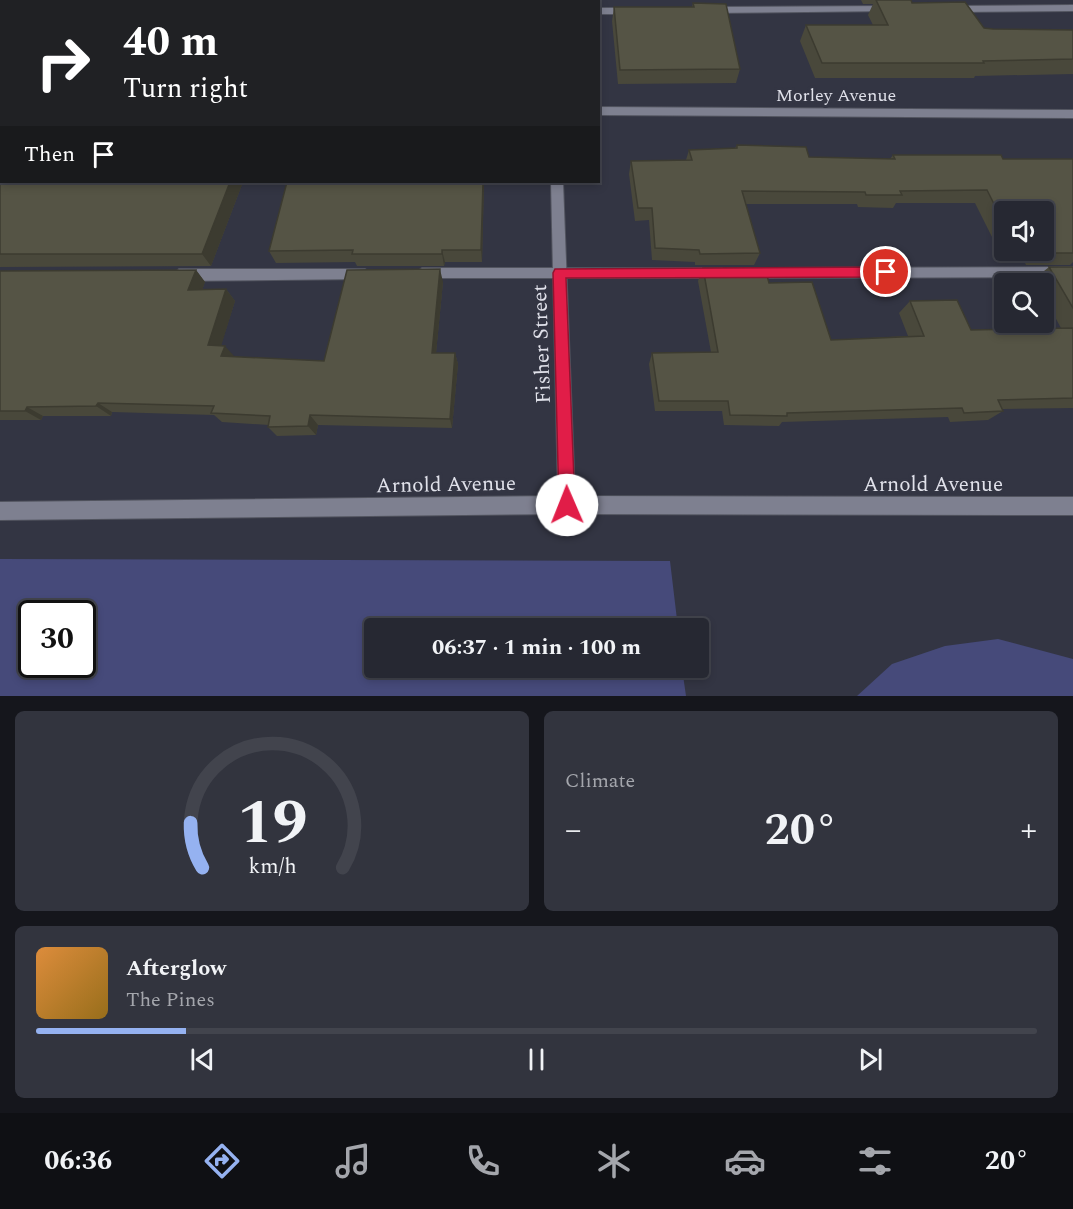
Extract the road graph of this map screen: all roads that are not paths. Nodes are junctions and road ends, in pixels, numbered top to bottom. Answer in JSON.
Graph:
{"nodes":[{"id":1,"x":1073,"y":8,"type":"edge"},
{"id":2,"x":907,"y":9,"type":"edge"},
{"id":3,"x":942,"y":9,"type":"edge"},
{"id":4,"x":693,"y":10,"type":"edge"},
{"id":5,"x":600,"y":11,"type":"edge"},
{"id":6,"x":646,"y":11,"type":"edge"},
{"id":7,"x":600,"y":111,"type":"edge"},
{"id":8,"x":1073,"y":114,"type":"edge"},
{"id":9,"x":556,"y":183,"type":"edge"},
{"id":10,"x":1073,"y":272,"type":"edge"},
{"id":11,"x":402,"y":273,"type":"edge"},
{"id":12,"x":560,"y":273,"type":"junction"},
{"id":13,"x":378,"y":274,"type":"edge"},
{"id":14,"x":165,"y":275,"type":"edge"},
{"id":15,"x":567,"y":505,"type":"junction"},
{"id":16,"x":1073,"y":506,"type":"edge"},
{"id":17,"x":0,"y":511,"type":"edge"}],
"edges":[{"from":1,"to":3,"type":"street"},
{"from":2,"to":4,"type":"street"},
{"from":5,"to":6,"type":"street"},
{"from":7,"to":8,"type":"street","name":"Morley Avenue"},
{"from":9,"to":12,"type":"street","name":"Fisher Street"},
{"from":10,"to":12,"type":"street"},
{"from":11,"to":12,"type":"street"},
{"from":12,"to":15,"type":"street","name":"Fisher Street"},
{"from":13,"to":14,"type":"street"},
{"from":15,"to":16,"type":"street","name":"Arnold Avenue"},
{"from":15,"to":17,"type":"street","name":"Arnold Avenue"}]}
